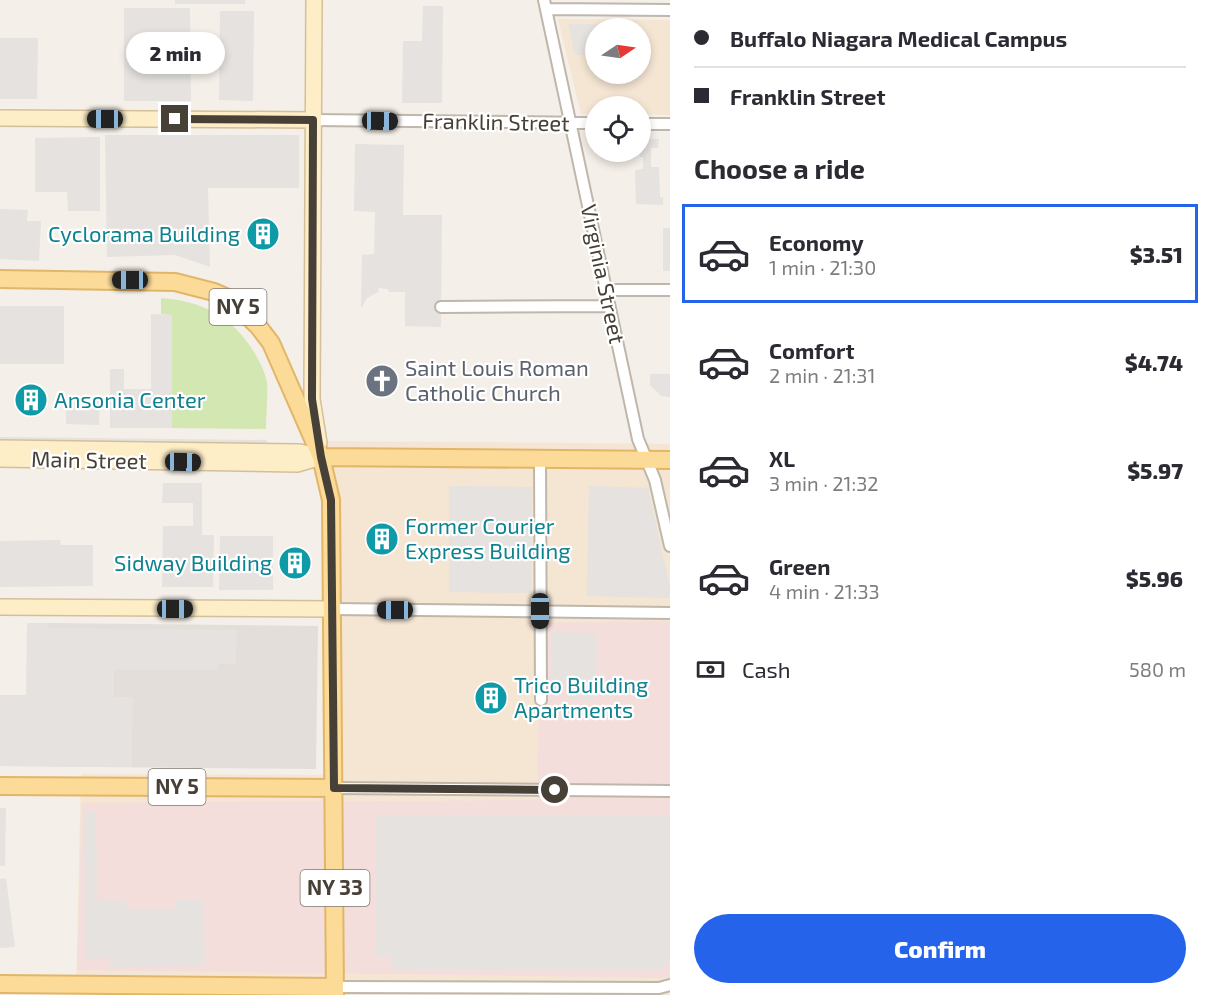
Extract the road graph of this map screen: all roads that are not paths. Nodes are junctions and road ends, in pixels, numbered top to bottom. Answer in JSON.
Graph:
{"nodes":[{"id":1,"x":314,"y":0,"type":"edge"},
{"id":2,"x":545,"y":5,"type":"edge"},
{"id":3,"x":670,"y":10,"type":"edge"},
{"id":4,"x":0,"y":118,"type":"edge"},
{"id":5,"x":313,"y":120,"type":"junction"},
{"id":6,"x":571,"y":123,"type":"junction"},
{"id":7,"x":585,"y":123,"type":"edge"},
{"id":8,"x":651,"y":124,"type":"edge"},
{"id":9,"x":670,"y":124,"type":"edge"},
{"id":10,"x":0,"y":279,"type":"edge"},
{"id":11,"x":606,"y":290,"type":"junction"},
{"id":12,"x":670,"y":290,"type":"edge"},
{"id":13,"x":609,"y":306,"type":"junction"},
{"id":14,"x":441,"y":307,"type":"dead end"},
{"id":15,"x":0,"y":448,"type":"edge"},
{"id":16,"x":321,"y":457,"type":"junction"},
{"id":17,"x":0,"y":459,"type":"edge"},
{"id":18,"x":540,"y":460,"type":"junction"},
{"id":19,"x":647,"y":460,"type":"junction"},
{"id":20,"x":670,"y":460,"type":"edge"},
{"id":21,"x":670,"y":546,"type":"edge"},
{"id":22,"x":0,"y":607,"type":"edge"},
{"id":23,"x":333,"y":609,"type":"junction"},
{"id":24,"x":540,"y":611,"type":"junction"},
{"id":25,"x":670,"y":613,"type":"edge"},
{"id":26,"x":541,"y":700,"type":"dead end"},
{"id":27,"x":0,"y":786,"type":"edge"},
{"id":28,"x":334,"y":788,"type":"junction"},
{"id":29,"x":670,"y":791,"type":"edge"},
{"id":30,"x":0,"y":984,"type":"edge"},
{"id":31,"x":670,"y":985,"type":"edge"},
{"id":32,"x":335,"y":991,"type":"edge"}],
"edges":[{"from":1,"to":5,"type":"main road"},
{"from":2,"to":3,"type":"street"},
{"from":2,"to":6,"type":"street","name":"Virginia Street"},
{"from":4,"to":5,"type":"main road","name":"Franklin Street"},
{"from":5,"to":6,"type":"street","name":"Franklin Street"},
{"from":5,"to":16,"type":"main road"},
{"from":6,"to":7,"type":"street","name":"Franklin Street"},
{"from":6,"to":11,"type":"street","name":"Virginia Street"},
{"from":8,"to":9,"type":"street"},
{"from":10,"to":16,"type":"main road","number":"NY 5"},
{"from":11,"to":12,"type":"street"},
{"from":11,"to":13,"type":"street","name":"Virginia Street"},
{"from":13,"to":14,"type":"street"},
{"from":13,"to":19,"type":"street","name":"Virginia Street"},
{"from":15,"to":16,"type":"main road"},
{"from":16,"to":17,"type":"main road","name":"Main Street"},
{"from":16,"to":18,"type":"main road"},
{"from":16,"to":23,"type":"main road","number":"NY 5"},
{"from":18,"to":19,"type":"main road"},
{"from":18,"to":24,"type":"street"},
{"from":19,"to":20,"type":"main road"},
{"from":19,"to":21,"type":"street","name":"Virginia Street"},
{"from":22,"to":23,"type":"main road"},
{"from":23,"to":24,"type":"street"},
{"from":23,"to":28,"type":"main road","number":"NY 5"},
{"from":24,"to":25,"type":"street"},
{"from":24,"to":26,"type":"street"},
{"from":27,"to":28,"type":"main road","number":"NY 5"},
{"from":28,"to":29,"type":"street"},
{"from":28,"to":32,"type":"main road","number":"NY 33"},
{"from":30,"to":32,"type":"main road"},
{"from":31,"to":32,"type":"street"}]}
